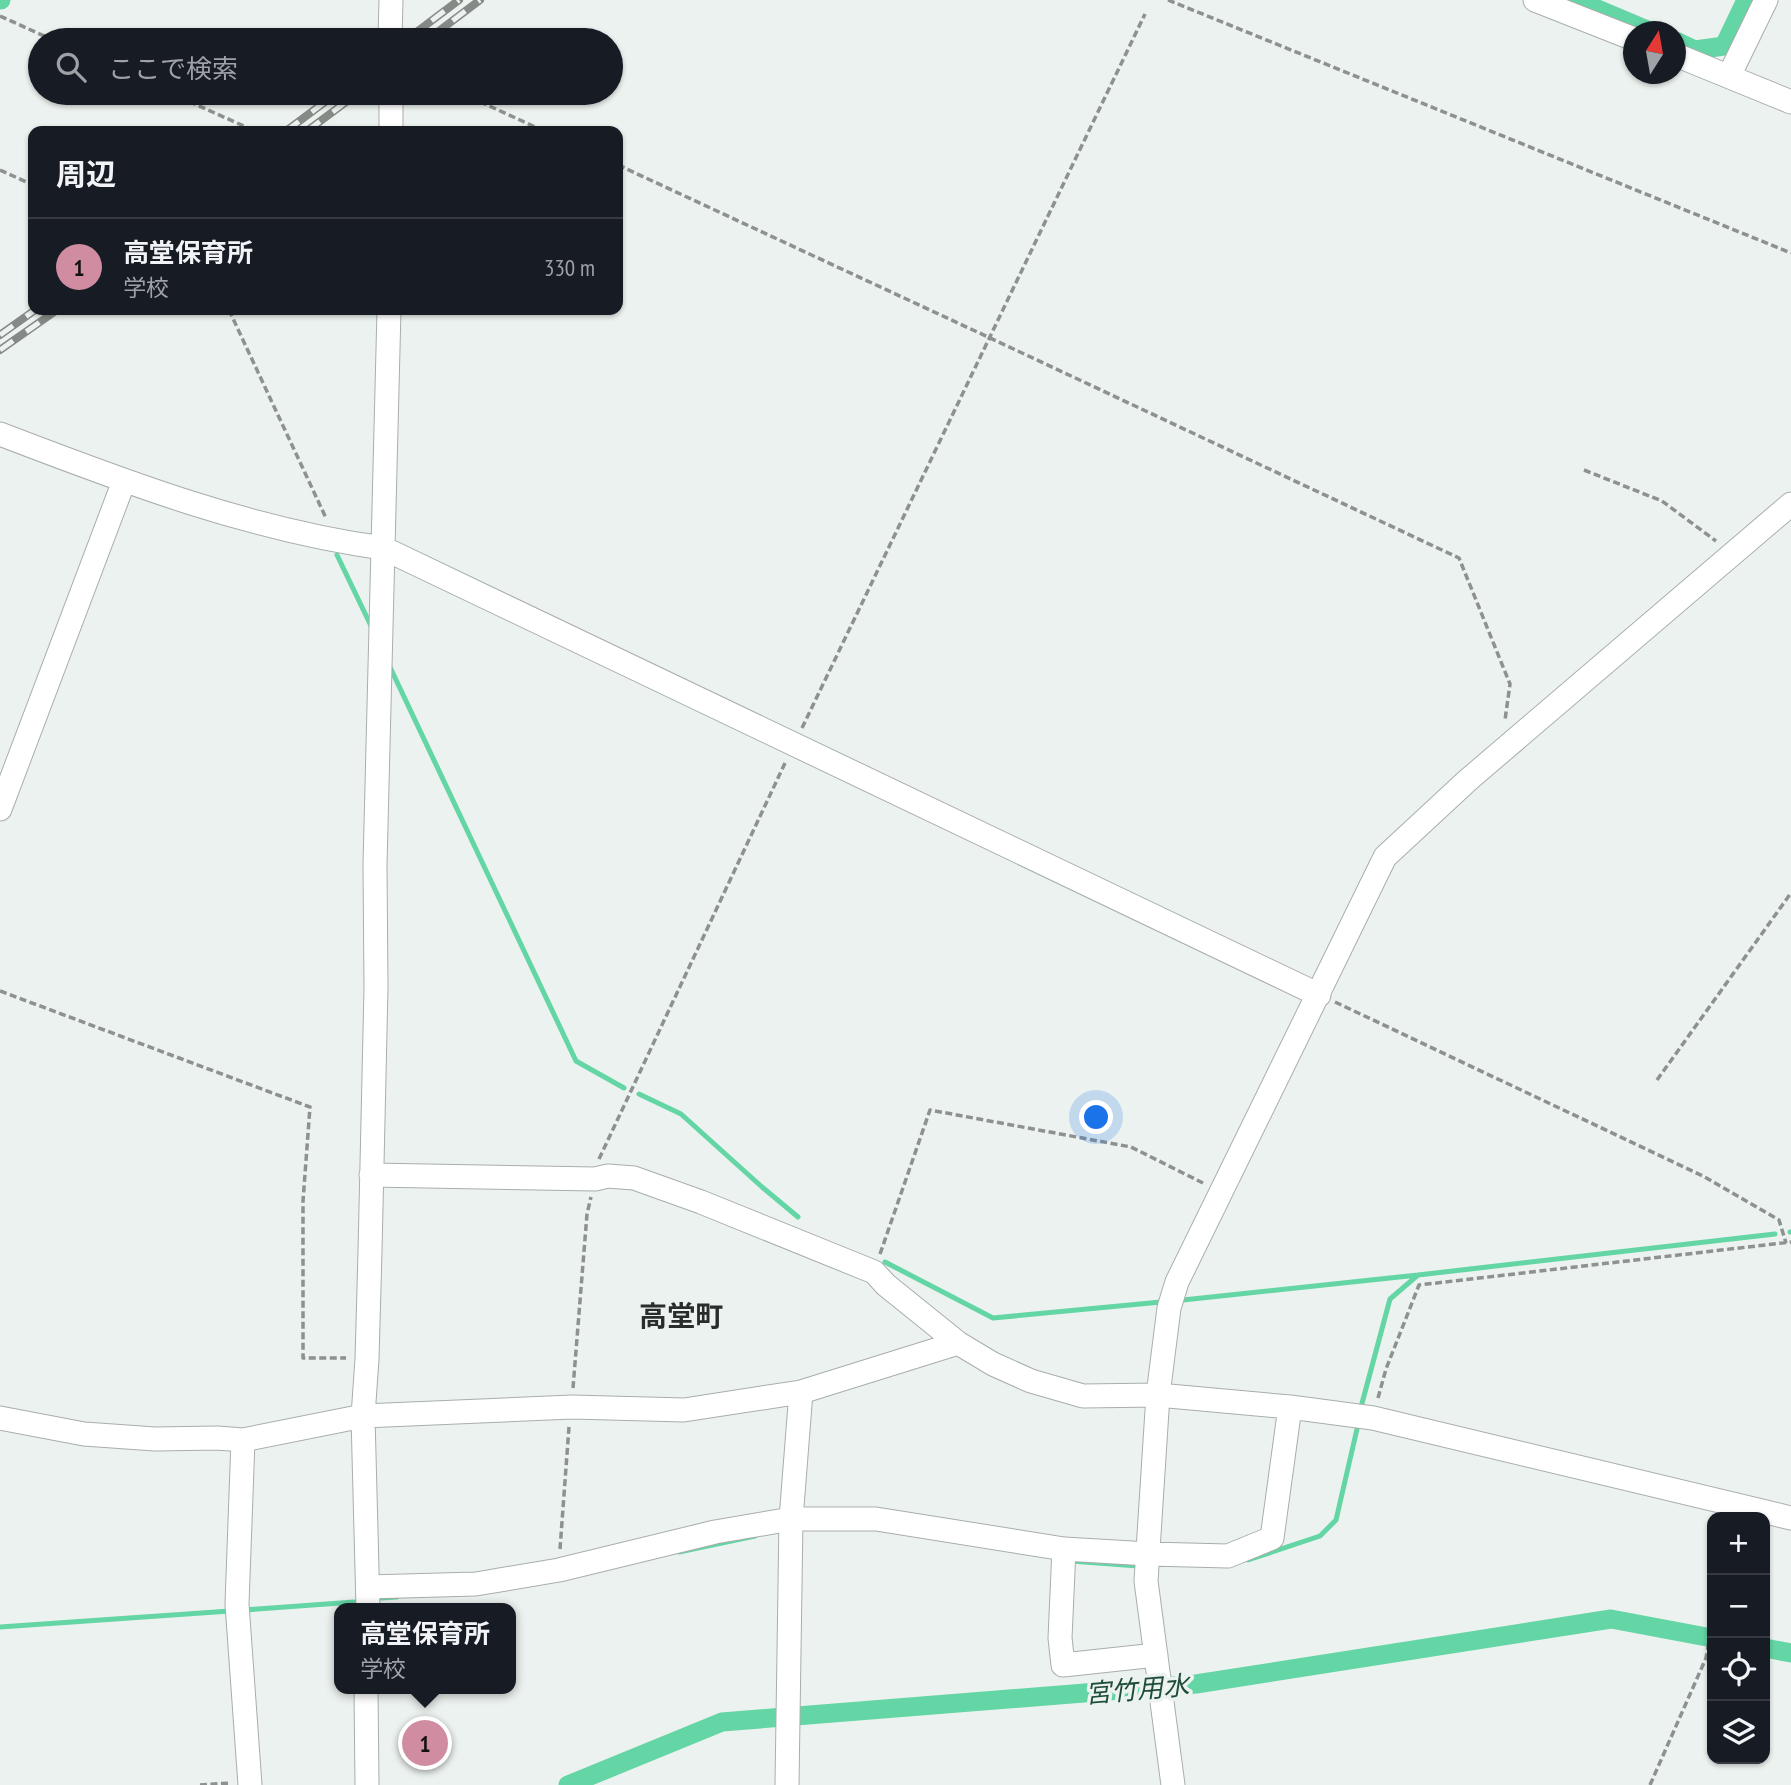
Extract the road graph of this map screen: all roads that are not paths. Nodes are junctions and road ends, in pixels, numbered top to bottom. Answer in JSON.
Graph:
{"nodes":[{"id":1,"x":391,"y":0,"type":"edge"},
{"id":2,"x":1535,"y":0,"type":"edge"},
{"id":3,"x":1766,"y":0,"type":"edge"},
{"id":4,"x":390,"y":28,"type":"edge"},
{"id":5,"x":1623,"y":35,"type":"edge"},
{"id":6,"x":1686,"y":59,"type":"edge"},
{"id":7,"x":1729,"y":76,"type":"junction"},
{"id":8,"x":1791,"y":102,"type":"edge"},
{"id":9,"x":391,"y":105,"type":"edge"},
{"id":10,"x":391,"y":126,"type":"edge"},
{"id":11,"x":390,"y":315,"type":"edge"},
{"id":12,"x":0,"y":435,"type":"edge"},
{"id":13,"x":124,"y":481,"type":"junction"},
{"id":14,"x":1791,"y":504,"type":"edge"},
{"id":15,"x":383,"y":548,"type":"junction"},
{"id":16,"x":0,"y":809,"type":"edge"},
{"id":17,"x":1319,"y":995,"type":"junction"},
{"id":18,"x":371,"y":1175,"type":"junction"},
{"id":19,"x":958,"y":1343,"type":"junction"},
{"id":20,"x":801,"y":1392,"type":"junction"},
{"id":21,"x":1158,"y":1395,"type":"junction"},
{"id":22,"x":1290,"y":1407,"type":"junction"},
{"id":23,"x":363,"y":1416,"type":"junction"},
{"id":24,"x":0,"y":1418,"type":"edge"},
{"id":25,"x":243,"y":1440,"type":"junction"},
{"id":26,"x":1791,"y":1518,"type":"edge"},
{"id":27,"x":792,"y":1522,"type":"junction"},
{"id":28,"x":1064,"y":1549,"type":"junction"},
{"id":29,"x":1149,"y":1554,"type":"junction"},
{"id":30,"x":368,"y":1598,"type":"edge"},
{"id":31,"x":1157,"y":1662,"type":"junction"},
{"id":32,"x":366,"y":1694,"type":"edge"},
{"id":33,"x":250,"y":1783,"type":"edge"},
{"id":34,"x":367,"y":1785,"type":"edge"},
{"id":35,"x":787,"y":1785,"type":"edge"},
{"id":36,"x":1173,"y":1785,"type":"edge"}],
"edges":[{"from":1,"to":4,"type":"street"},
{"from":2,"to":5,"type":"street"},
{"from":3,"to":7,"type":"street"},
{"from":6,"to":7,"type":"street"},
{"from":7,"to":8,"type":"street"},
{"from":9,"to":10,"type":"street"},
{"from":11,"to":15,"type":"street"},
{"from":12,"to":13,"type":"street"},
{"from":13,"to":15,"type":"street"},
{"from":13,"to":16,"type":"street"},
{"from":14,"to":17,"type":"street"},
{"from":15,"to":17,"type":"street"},
{"from":15,"to":18,"type":"street"},
{"from":17,"to":21,"type":"street"},
{"from":18,"to":19,"type":"street"},
{"from":18,"to":23,"type":"street"},
{"from":19,"to":20,"type":"street"},
{"from":19,"to":21,"type":"street"},
{"from":20,"to":23,"type":"street"},
{"from":20,"to":27,"type":"street"},
{"from":21,"to":22,"type":"street"},
{"from":21,"to":29,"type":"street"},
{"from":22,"to":26,"type":"street"},
{"from":22,"to":29,"type":"street"},
{"from":23,"to":25,"type":"street"},
{"from":23,"to":30,"type":"street"},
{"from":24,"to":25,"type":"street"},
{"from":25,"to":33,"type":"street"},
{"from":27,"to":28,"type":"street"},
{"from":27,"to":30,"type":"street"},
{"from":27,"to":35,"type":"street"},
{"from":28,"to":29,"type":"street"},
{"from":28,"to":31,"type":"street"},
{"from":29,"to":31,"type":"street"},
{"from":31,"to":36,"type":"street"},
{"from":32,"to":34,"type":"street"}]}
